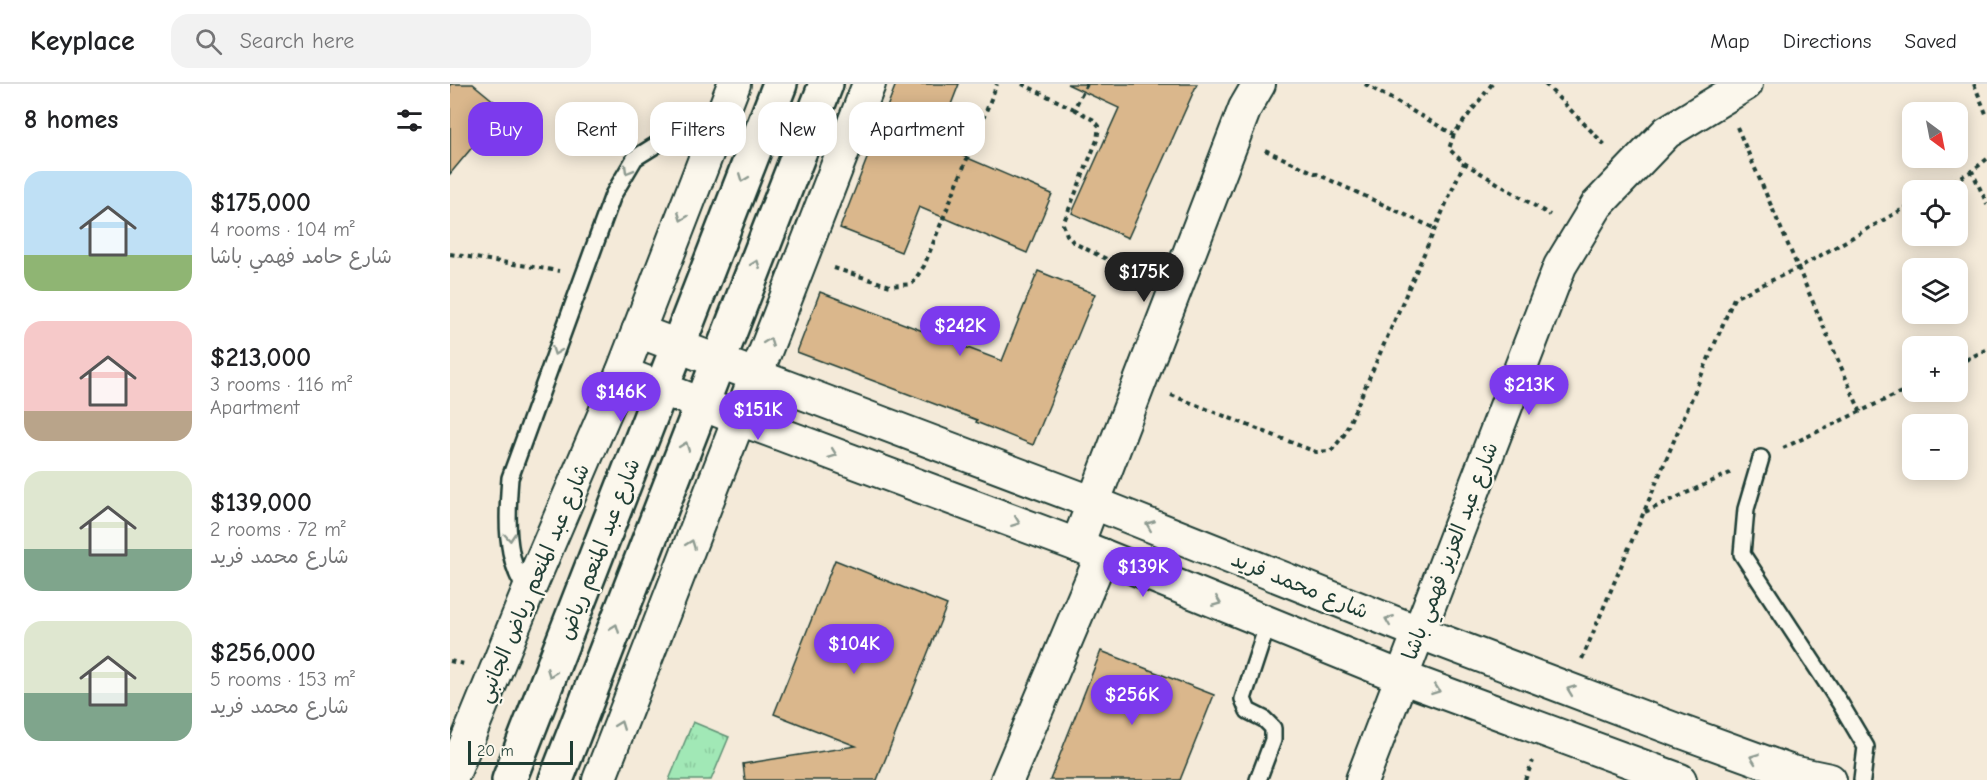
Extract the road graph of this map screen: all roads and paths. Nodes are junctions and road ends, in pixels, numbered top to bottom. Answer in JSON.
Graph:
{"nodes":[{"id":1,"x":780,"y":84,"type":"edge"},
{"id":2,"x":826,"y":84,"type":"edge"},
{"id":3,"x":869,"y":84,"type":"edge"},
{"id":4,"x":997,"y":84,"type":"edge"},
{"id":5,"x":1022,"y":84,"type":"edge"},
{"id":6,"x":1087,"y":84,"type":"edge"},
{"id":7,"x":1259,"y":84,"type":"edge"},
{"id":8,"x":1365,"y":84,"type":"edge"},
{"id":9,"x":1492,"y":84,"type":"edge"},
{"id":10,"x":1545,"y":84,"type":"edge"},
{"id":11,"x":1974,"y":84,"type":"edge"},
{"id":12,"x":726,"y":87,"type":"edge"},
{"id":13,"x":1735,"y":90,"type":"edge"},
{"id":14,"x":722,"y":102,"type":"edge"},
{"id":15,"x":1074,"y":109,"type":"junction"},
{"id":16,"x":1987,"y":116,"type":"edge"},
{"id":17,"x":1454,"y":134,"type":"junction"},
{"id":18,"x":1235,"y":136,"type":"junction"},
{"id":19,"x":650,"y":149,"type":"edge"},
{"id":20,"x":706,"y":156,"type":"edge"},
{"id":21,"x":1987,"y":159,"type":"edge"},
{"id":22,"x":1464,"y":163,"type":"junction"},
{"id":23,"x":1629,"y":170,"type":"junction"},
{"id":24,"x":1972,"y":171,"type":"junction"},
{"id":25,"x":1955,"y":180,"type":"edge"},
{"id":26,"x":1987,"y":204,"type":"edge"},
{"id":27,"x":1902,"y":210,"type":"edge"},
{"id":28,"x":1436,"y":229,"type":"junction"},
{"id":29,"x":1579,"y":233,"type":"junction"},
{"id":30,"x":450,"y":254,"type":"edge"},
{"id":31,"x":802,"y":258,"type":"junction"},
{"id":32,"x":1798,"y":268,"type":"junction"},
{"id":33,"x":584,"y":274,"type":"junction"},
{"id":34,"x":1175,"y":293,"type":"junction"},
{"id":35,"x":638,"y":331,"type":"junction"},
{"id":36,"x":678,"y":346,"type":"junction"},
{"id":37,"x":1987,"y":349,"type":"edge"},
{"id":38,"x":1968,"y":359,"type":"edge"},
{"id":39,"x":719,"y":362,"type":"junction"},
{"id":40,"x":622,"y":373,"type":"junction"},
{"id":41,"x":756,"y":377,"type":"junction"},
{"id":42,"x":1140,"y":382,"type":"junction"},
{"id":43,"x":662,"y":388,"type":"junction"},
{"id":44,"x":701,"y":404,"type":"junction"},
{"id":45,"x":1861,"y":413,"type":"dead end"},
{"id":46,"x":740,"y":419,"type":"junction"},
{"id":47,"x":1761,"y":458,"type":"dead end"},
{"id":48,"x":1094,"y":502,"type":"junction"},
{"id":49,"x":1090,"y":550,"type":"junction"},
{"id":50,"x":528,"y":592,"type":"junction"},
{"id":51,"x":1268,"y":623,"type":"junction"},
{"id":52,"x":1418,"y":632,"type":"junction"},
{"id":53,"x":1401,"y":677,"type":"junction"},
{"id":54,"x":1570,"y":690,"type":"junction"},
{"id":55,"x":451,"y":780,"type":"edge"},
{"id":56,"x":509,"y":780,"type":"edge"},
{"id":57,"x":556,"y":780,"type":"edge"},
{"id":58,"x":599,"y":780,"type":"edge"},
{"id":59,"x":1007,"y":780,"type":"edge"},
{"id":60,"x":1258,"y":780,"type":"edge"},
{"id":61,"x":1362,"y":780,"type":"edge"},
{"id":62,"x":1680,"y":780,"type":"edge"},
{"id":63,"x":1830,"y":780,"type":"edge"},
{"id":64,"x":1862,"y":780,"type":"edge"}],
"edges":[{"from":1,"to":36,"type":"street","name":"شارع عبد المنعم رياض","one_way":true},
{"from":39,"to":2,"type":"street","name":"شارع عبد المنعم رياض","one_way":true},
{"from":3,"to":31,"type":"street"},
{"from":4,"to":31,"type":"path"},
{"from":5,"to":15,"type":"path"},
{"from":6,"to":15,"type":"path"},
{"from":7,"to":18,"type":"street"},
{"from":8,"to":17,"type":"path"},
{"from":9,"to":17,"type":"path"},
{"from":10,"to":23,"type":"path"},
{"from":11,"to":16,"type":"path"},
{"from":12,"to":14,"type":"street","name":"شارع عبد المنعم رياض الجانبي"},
{"from":13,"to":23,"type":"street","name":"شارع عبد العزيز فهمي باشا"},
{"from":13,"to":32,"type":"path"},
{"from":15,"to":34,"type":"path"},
{"from":17,"to":22,"type":"path"},
{"from":18,"to":28,"type":"path"},
{"from":18,"to":34,"type":"street"},
{"from":19,"to":33,"type":"lane","one_way":true},
{"from":20,"to":35,"type":"street","name":"شارع عبد المنعم رياض الجانبي","one_way":true},
{"from":21,"to":24,"type":"path"},
{"from":22,"to":28,"type":"path"},
{"from":22,"to":29,"type":"path"},
{"from":23,"to":29,"type":"street","name":"شارع عبد العزيز فهمي باشا"},
{"from":24,"to":25,"type":"path"},
{"from":24,"to":26,"type":"path"},
{"from":27,"to":32,"type":"path"},
{"from":28,"to":42,"type":"path"},
{"from":29,"to":52,"type":"street","name":"شارع عبد العزيز فهمي باشا"},
{"from":30,"to":33,"type":"path"},
{"from":41,"to":31,"type":"street","one_way":true},
{"from":32,"to":45,"type":"path"},
{"from":32,"to":54,"type":"path"},
{"from":33,"to":50,"type":"lane","one_way":true},
{"from":34,"to":42,"type":"street"},
{"from":35,"to":36,"type":"street","name":"شارع محمد فريد"},
{"from":35,"to":40,"type":"street","name":"شارع عبد المنعم رياض الجانبي"},
{"from":36,"to":39,"type":"street","name":"شارع محمد فريد"},
{"from":36,"to":43,"type":"street","name":"شارع عبد المنعم رياض"},
{"from":37,"to":38,"type":"path"},
{"from":39,"to":41,"type":"street","name":"شارع محمد فريد"},
{"from":39,"to":44,"type":"street","name":"شارع عبد المنعم رياض"},
{"from":40,"to":43,"type":"street"},
{"from":40,"to":50,"type":"street","name":"شارع عبد المنعم رياض الجانبي"},
{"from":41,"to":46,"type":"street"},
{"from":41,"to":48,"type":"street","name":"شارع محمد فريد"},
{"from":42,"to":48,"type":"street"},
{"from":43,"to":44,"type":"street"},
{"from":43,"to":56,"type":"street","name":"شارع عبد المنعم رياض","one_way":true},
{"from":44,"to":46,"type":"street"},
{"from":57,"to":44,"type":"street","name":"شارع عبد المنعم رياض","one_way":true},
{"from":46,"to":49,"type":"street","one_way":true},
{"from":58,"to":46,"type":"street","one_way":true},
{"from":47,"to":64,"type":"lane"},
{"from":48,"to":49,"type":"street"},
{"from":52,"to":48,"type":"street","name":"شارع محمد فريد","one_way":true},
{"from":49,"to":51,"type":"street","one_way":true},
{"from":49,"to":59,"type":"street"},
{"from":50,"to":55,"type":"street","name":"شارع عبد المنعم رياض الجانبي"},
{"from":51,"to":53,"type":"street"},
{"from":51,"to":60,"type":"lane"},
{"from":52,"to":53,"type":"street","name":"شارع عبد العزيز فهمي باشا"},
{"from":52,"to":54,"type":"street","name":"شارع محمد فريد"},
{"from":53,"to":61,"type":"street","name":"شارع عبد العزيز فهمي باشا"},
{"from":53,"to":62,"type":"street","one_way":true},
{"from":63,"to":54,"type":"street","name":"شارع محمد فريد","one_way":true}]}
